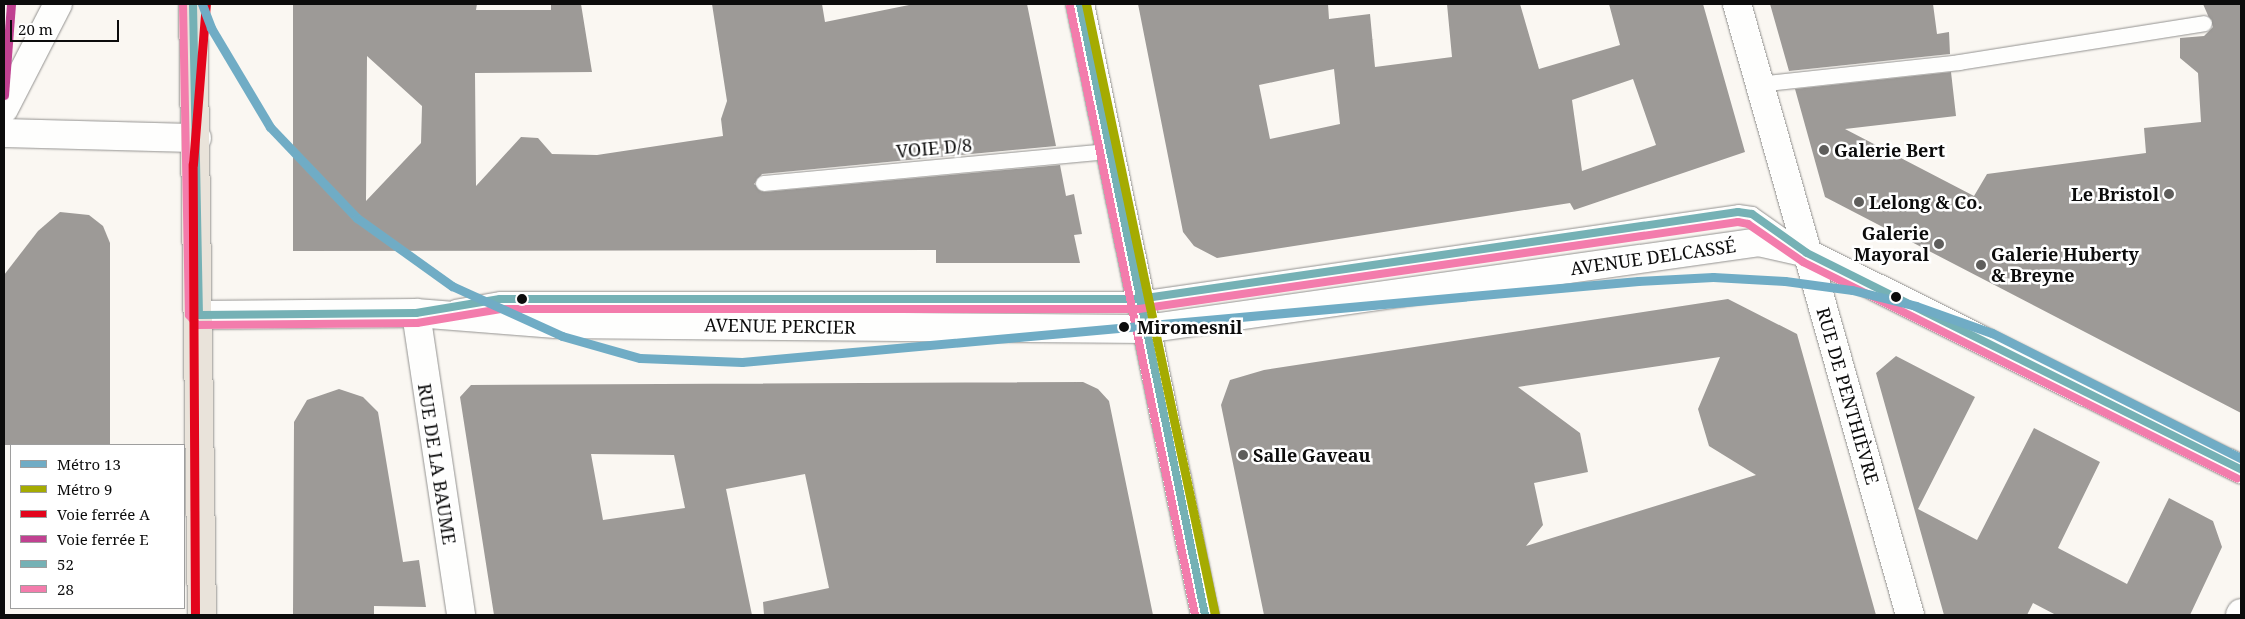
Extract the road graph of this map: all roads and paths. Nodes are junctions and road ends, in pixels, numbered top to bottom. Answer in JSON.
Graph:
{"nodes":[{"id":1,"x":58,"y":4,"type":"edge"},
{"id":2,"x":193,"y":4,"type":"edge"},
{"id":3,"x":1080,"y":4,"type":"edge"},
{"id":4,"x":1737,"y":4,"type":"edge"},
{"id":5,"x":2204,"y":23,"type":"dead end"},
{"id":6,"x":1758,"y":84,"type":"junction"},
{"id":7,"x":4,"y":109,"type":"edge"},
{"id":8,"x":4,"y":133,"type":"edge"},
{"id":9,"x":197,"y":138,"type":"junction"},
{"id":10,"x":1109,"y":151,"type":"junction"},
{"id":11,"x":763,"y":183,"type":"dead end"},
{"id":12,"x":1807,"y":253,"type":"junction"},
{"id":13,"x":1139,"y":299,"type":"junction"},
{"id":14,"x":416,"y":313,"type":"junction"},
{"id":15,"x":199,"y":315,"type":"junction"},
{"id":16,"x":1145,"y":329,"type":"junction"},
{"id":17,"x":2241,"y":469,"type":"edge"},
{"id":18,"x":202,"y":615,"type":"edge"},
{"id":19,"x":462,"y":615,"type":"edge"},
{"id":20,"x":1205,"y":615,"type":"edge"},
{"id":21,"x":1910,"y":615,"type":"edge"}],
"edges":[{"from":1,"to":7,"type":"street"},
{"from":2,"to":9,"type":"main road"},
{"from":3,"to":10,"type":"street"},
{"from":4,"to":6,"type":"street","name":"RUE DE PENTHIÈVRE"},
{"from":5,"to":6,"type":"lane"},
{"from":6,"to":12,"type":"street","name":"RUE DE PENTHIÈVRE"},
{"from":8,"to":9,"type":"street"},
{"from":9,"to":15,"type":"main road"},
{"from":10,"to":11,"type":"lane","name":"VOIE D/8"},
{"from":10,"to":13,"type":"street"},
{"from":12,"to":13,"type":"lane","name":"AVENUE DELCASSÉ"},
{"from":12,"to":16,"type":"street","name":"AVENUE DELCASSÉ"},
{"from":12,"to":17,"type":"street"},
{"from":12,"to":21,"type":"street","name":"RUE DE PENTHIÈVRE"},
{"from":13,"to":14,"type":"lane","name":"AVENUE PERCIER"},
{"from":13,"to":16,"type":"street"},
{"from":14,"to":15,"type":"street","name":"AVENUE PERCIER"},
{"from":14,"to":16,"type":"street","name":"AVENUE PERCIER"},
{"from":14,"to":19,"type":"street","name":"RUE DE LA BAUME"},
{"from":15,"to":18,"type":"main road"},
{"from":16,"to":20,"type":"street"}]}
